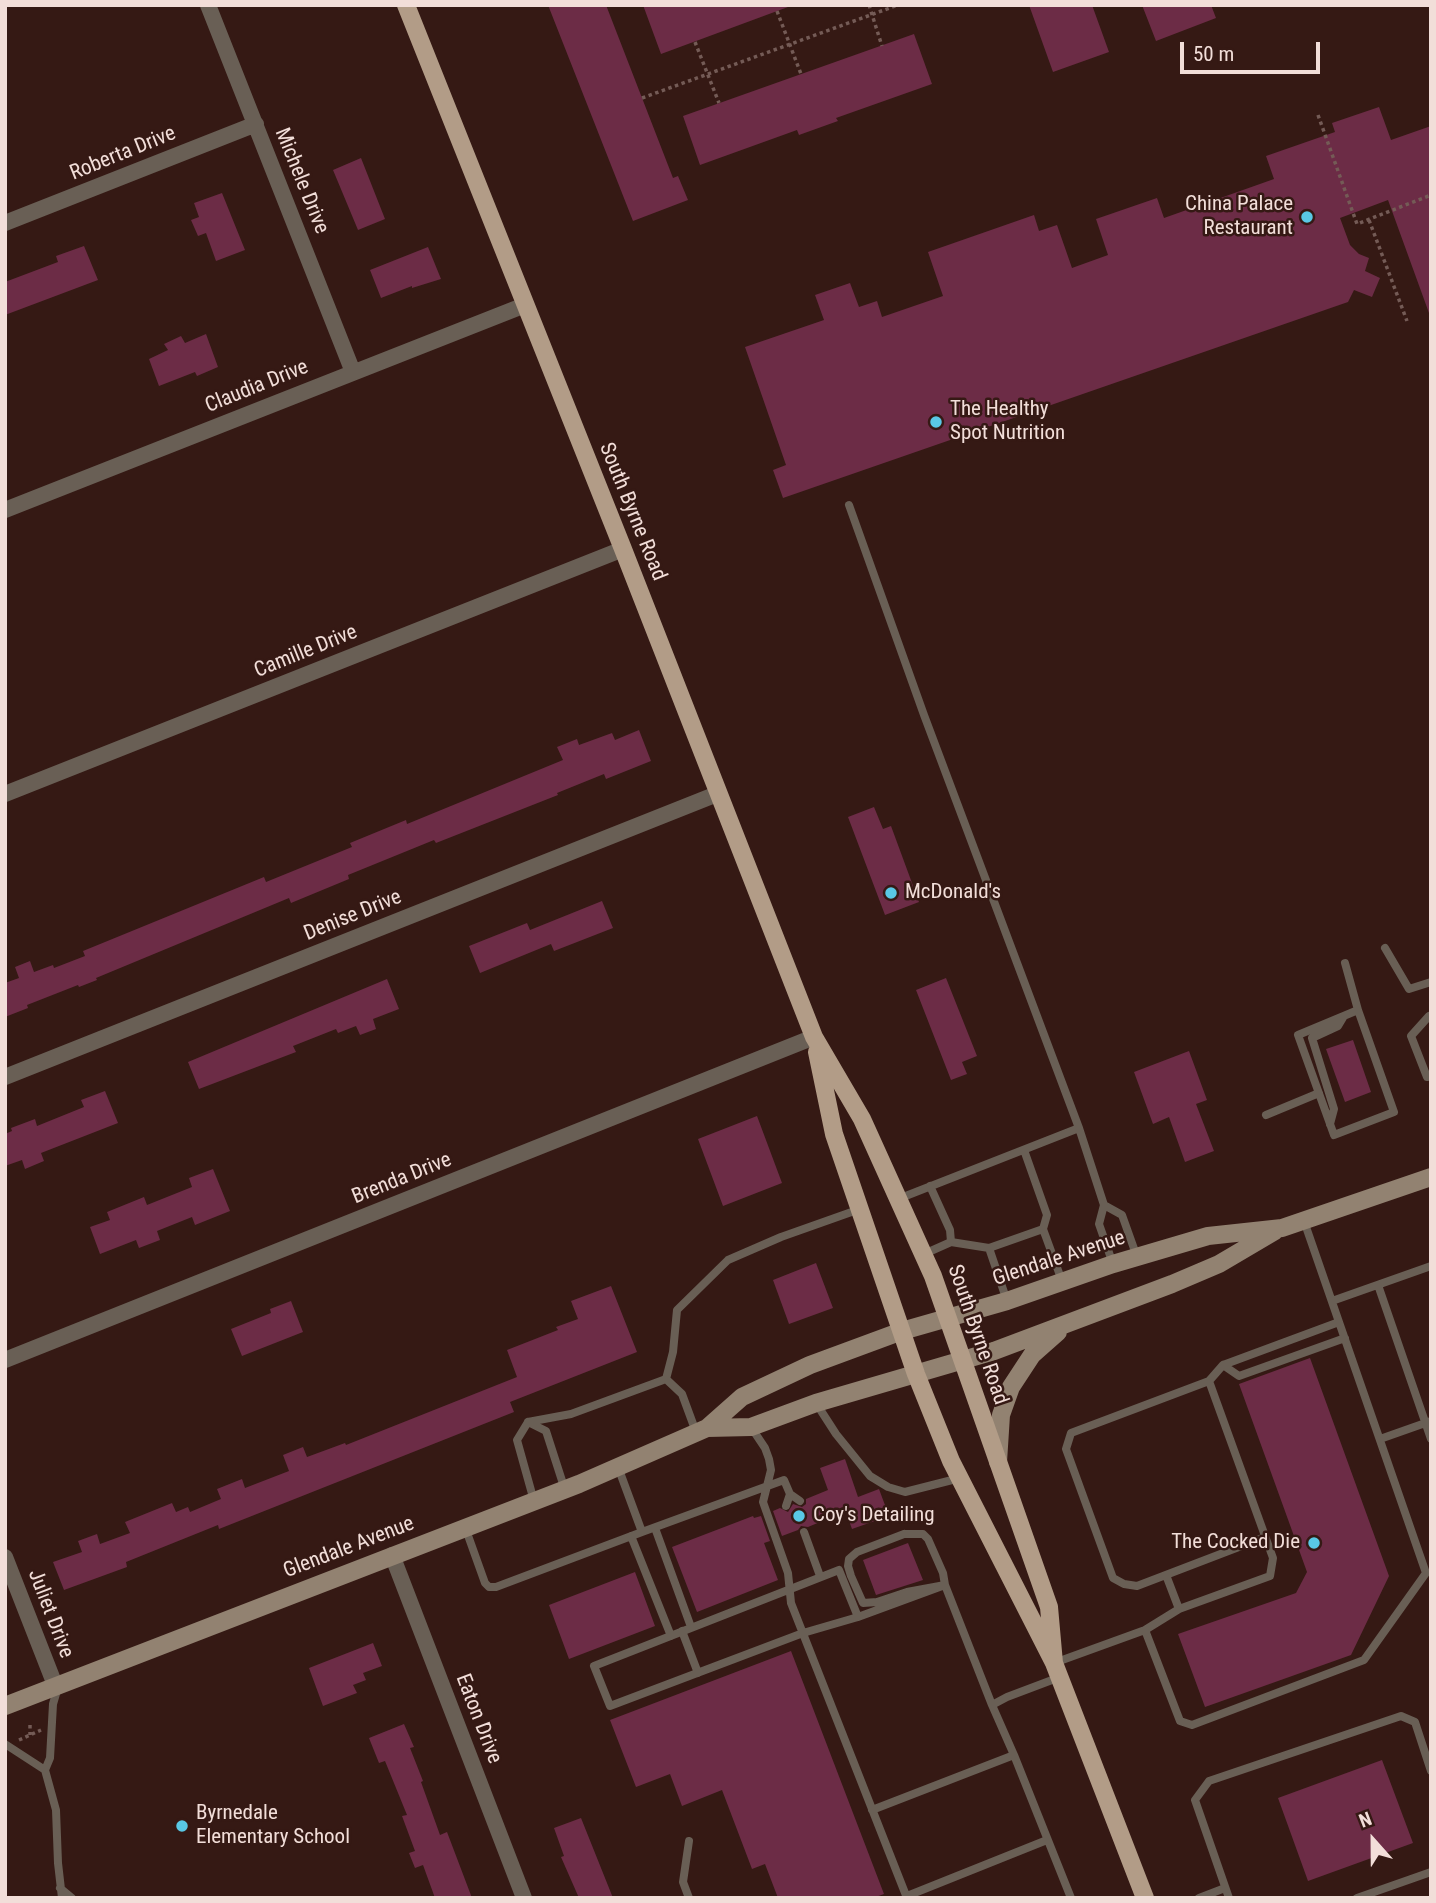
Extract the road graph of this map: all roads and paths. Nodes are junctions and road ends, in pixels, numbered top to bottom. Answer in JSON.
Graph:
{"nodes":[{"id":1,"x":208,"y":5,"type":"edge"},
{"id":2,"x":406,"y":5,"type":"edge"},
{"id":3,"x":869,"y":5,"type":"edge"},
{"id":4,"x":898,"y":5,"type":"edge"},
{"id":5,"x":777,"y":11,"type":"dead end"},
{"id":6,"x":872,"y":15,"type":"junction"},
{"id":7,"x":695,"y":42,"type":"dead end"},
{"id":8,"x":790,"y":44,"type":"junction"},
{"id":9,"x":882,"y":46,"type":"dead end"},
{"id":10,"x":708,"y":74,"type":"junction"},
{"id":11,"x":801,"y":74,"type":"dead end"},
{"id":12,"x":642,"y":98,"type":"dead end"},
{"id":13,"x":719,"y":103,"type":"dead end"},
{"id":14,"x":1318,"y":115,"type":"dead end"},
{"id":15,"x":256,"y":124,"type":"junction"},
{"id":16,"x":1431,"y":195,"type":"edge"},
{"id":17,"x":7,"y":217,"type":"edge"},
{"id":18,"x":1369,"y":220,"type":"junction"},
{"id":19,"x":525,"y":304,"type":"junction"},
{"id":20,"x":1407,"y":321,"type":"dead end"},
{"id":21,"x":353,"y":372,"type":"junction"},
{"id":22,"x":849,"y":505,"type":"dead end"},
{"id":23,"x":5,"y":510,"type":"edge"},
{"id":24,"x":623,"y":549,"type":"junction"},
{"id":25,"x":5,"y":794,"type":"edge"},
{"id":26,"x":717,"y":794,"type":"junction"},
{"id":27,"x":1385,"y":948,"type":"dead end"},
{"id":28,"x":1345,"y":963,"type":"dead end"},
{"id":29,"x":1431,"y":982,"type":"edge"},
{"id":30,"x":1358,"y":1010,"type":"junction"},
{"id":31,"x":1344,"y":1016,"type":"junction"},
{"id":32,"x":1429,"y":1016,"type":"edge"},
{"id":33,"x":814,"y":1037,"type":"junction"},
{"id":34,"x":1431,"y":1076,"type":"edge"},
{"id":35,"x":5,"y":1077,"type":"edge"},
{"id":36,"x":1319,"y":1093,"type":"junction"},
{"id":37,"x":1266,"y":1115,"type":"dead end"},
{"id":38,"x":1330,"y":1124,"type":"junction"},
{"id":39,"x":1079,"y":1128,"type":"junction"},
{"id":40,"x":1024,"y":1150,"type":"junction"},
{"id":41,"x":1431,"y":1177,"type":"edge"},
{"id":42,"x":930,"y":1186,"type":"junction"},
{"id":43,"x":898,"y":1199,"type":"junction"},
{"id":44,"x":1104,"y":1205,"type":"junction"},
{"id":45,"x":860,"y":1209,"type":"junction"},
{"id":46,"x":1304,"y":1221,"type":"junction"},
{"id":47,"x":1282,"y":1228,"type":"junction"},
{"id":48,"x":1043,"y":1229,"type":"junction"},
{"id":49,"x":951,"y":1242,"type":"junction"},
{"id":50,"x":989,"y":1248,"type":"junction"},
{"id":51,"x":924,"y":1254,"type":"junction"},
{"id":52,"x":1137,"y":1257,"type":"junction"},
{"id":53,"x":1113,"y":1264,"type":"junction"},
{"id":54,"x":1431,"y":1266,"type":"edge"},
{"id":55,"x":1062,"y":1281,"type":"junction"},
{"id":56,"x":1378,"y":1285,"type":"junction"},
{"id":57,"x":1007,"y":1301,"type":"junction"},
{"id":58,"x":1332,"y":1301,"type":"junction"},
{"id":59,"x":947,"y":1316,"type":"junction"},
{"id":60,"x":1339,"y":1322,"type":"junction"},
{"id":61,"x":1069,"y":1323,"type":"junction"},
{"id":62,"x":902,"y":1331,"type":"junction"},
{"id":63,"x":1345,"y":1338,"type":"junction"},
{"id":64,"x":5,"y":1360,"type":"edge"},
{"id":65,"x":961,"y":1360,"type":"junction"},
{"id":66,"x":1223,"y":1365,"type":"junction"},
{"id":67,"x":916,"y":1374,"type":"junction"},
{"id":68,"x":666,"y":1379,"type":"junction"},
{"id":69,"x":1209,"y":1381,"type":"junction"},
{"id":70,"x":816,"y":1403,"type":"junction"},
{"id":71,"x":528,"y":1422,"type":"junction"},
{"id":72,"x":1428,"y":1422,"type":"edge"},
{"id":73,"x":751,"y":1427,"type":"junction"},
{"id":74,"x":701,"y":1430,"type":"junction"},
{"id":75,"x":1380,"y":1439,"type":"junction"},
{"id":76,"x":1431,"y":1439,"type":"edge"},
{"id":77,"x":998,"y":1464,"type":"junction"},
{"id":78,"x":618,"y":1467,"type":"junction"},
{"id":79,"x":960,"y":1478,"type":"junction"},
{"id":80,"x":767,"y":1486,"type":"junction"},
{"id":81,"x":565,"y":1490,"type":"junction"},
{"id":82,"x":790,"y":1494,"type":"junction"},
{"id":83,"x":800,"y":1501,"type":"dead end"},
{"id":84,"x":534,"y":1502,"type":"junction"},
{"id":85,"x":786,"y":1506,"type":"dead end"},
{"id":86,"x":465,"y":1527,"type":"junction"},
{"id":87,"x":655,"y":1528,"type":"junction"},
{"id":88,"x":803,"y":1530,"type":"dead end"},
{"id":89,"x":642,"y":1532,"type":"junction"},
{"id":90,"x":631,"y":1536,"type":"junction"},
{"id":91,"x":1265,"y":1537,"type":"junction"},
{"id":92,"x":392,"y":1555,"type":"junction"},
{"id":93,"x":5,"y":1557,"type":"edge"},
{"id":94,"x":1428,"y":1572,"type":"edge"},
{"id":95,"x":1166,"y":1575,"type":"junction"},
{"id":96,"x":820,"y":1576,"type":"junction"},
{"id":97,"x":945,"y":1585,"type":"junction"},
{"id":98,"x":1431,"y":1585,"type":"edge"},
{"id":99,"x":788,"y":1588,"type":"junction"},
{"id":100,"x":1179,"y":1609,"type":"junction"},
{"id":101,"x":859,"y":1617,"type":"junction"},
{"id":102,"x":691,"y":1627,"type":"junction"},
{"id":103,"x":1145,"y":1630,"type":"junction"},
{"id":104,"x":682,"y":1631,"type":"junction"},
{"id":105,"x":803,"y":1633,"type":"junction"},
{"id":106,"x":671,"y":1636,"type":"junction"},
{"id":107,"x":1057,"y":1670,"type":"junction"},
{"id":108,"x":698,"y":1673,"type":"junction"},
{"id":109,"x":57,"y":1684,"type":"junction"},
{"id":110,"x":992,"y":1705,"type":"junction"},
{"id":111,"x":5,"y":1706,"type":"edge"},
{"id":112,"x":30,"y":1725,"type":"dead end"},
{"id":113,"x":42,"y":1730,"type":"dead end"},
{"id":114,"x":30,"y":1735,"type":"junction"},
{"id":115,"x":17,"y":1741,"type":"dead end"},
{"id":116,"x":5,"y":1744,"type":"edge"},
{"id":117,"x":1014,"y":1755,"type":"junction"},
{"id":118,"x":45,"y":1770,"type":"junction"},
{"id":119,"x":1431,"y":1772,"type":"edge"},
{"id":120,"x":872,"y":1810,"type":"junction"},
{"id":121,"x":1047,"y":1840,"type":"junction"},
{"id":122,"x":689,"y":1841,"type":"dead end"},
{"id":123,"x":1431,"y":1872,"type":"edge"},
{"id":124,"x":60,"y":1888,"type":"junction"},
{"id":125,"x":1225,"y":1888,"type":"junction"},
{"id":126,"x":907,"y":1897,"type":"edge"},
{"id":127,"x":62,"y":1898,"type":"edge"},
{"id":128,"x":72,"y":1898,"type":"edge"},
{"id":129,"x":524,"y":1898,"type":"edge"},
{"id":130,"x":689,"y":1898,"type":"edge"},
{"id":131,"x":1071,"y":1898,"type":"edge"},
{"id":132,"x":1145,"y":1898,"type":"edge"},
{"id":133,"x":1199,"y":1898,"type":"edge"},
{"id":134,"x":1229,"y":1898,"type":"edge"},
{"id":135,"x":1357,"y":1898,"type":"edge"}],
"edges":[{"from":1,"to":15,"type":"street","name":"Michele Drive"},
{"from":2,"to":19,"type":"main road","name":"South Byrne Road"},
{"from":3,"to":6,"type":"path"},
{"from":4,"to":6,"type":"path"},
{"from":5,"to":8,"type":"path"},
{"from":6,"to":8,"type":"path"},
{"from":6,"to":9,"type":"path"},
{"from":7,"to":10,"type":"path"},
{"from":8,"to":10,"type":"path"},
{"from":8,"to":11,"type":"path"},
{"from":10,"to":12,"type":"path"},
{"from":10,"to":13,"type":"path"},
{"from":14,"to":18,"type":"path"},
{"from":15,"to":17,"type":"street","name":"Roberta Drive"},
{"from":15,"to":21,"type":"street","name":"Michele Drive"},
{"from":16,"to":18,"type":"path"},
{"from":18,"to":20,"type":"path"},
{"from":19,"to":21,"type":"street","name":"Claudia Drive"},
{"from":19,"to":24,"type":"main road","name":"South Byrne Road"},
{"from":21,"to":23,"type":"street","name":"Claudia Drive"},
{"from":22,"to":39,"type":"lane"},
{"from":24,"to":25,"type":"street","name":"Camille Drive"},
{"from":24,"to":26,"type":"main road","name":"South Byrne Road"},
{"from":26,"to":33,"type":"main road","name":"South Byrne Road"},
{"from":26,"to":35,"type":"street","name":"Denise Drive"},
{"from":27,"to":29,"type":"lane"},
{"from":28,"to":30,"type":"lane"},
{"from":30,"to":31,"type":"lane"},
{"from":30,"to":38,"type":"lane"},
{"from":31,"to":36,"type":"lane"},
{"from":31,"to":38,"type":"lane"},
{"from":32,"to":34,"type":"lane"},
{"from":33,"to":43,"type":"main road","name":"South Byrne Road"},
{"from":33,"to":45,"type":"main road","name":"South Byrne Road"},
{"from":33,"to":64,"type":"street","name":"Brenda Drive"},
{"from":36,"to":37,"type":"lane"},
{"from":36,"to":38,"type":"lane"},
{"from":39,"to":40,"type":"lane"},
{"from":39,"to":44,"type":"lane"},
{"from":40,"to":42,"type":"lane"},
{"from":40,"to":48,"type":"lane"},
{"from":41,"to":46,"type":"main road","name":"Glendale Avenue"},
{"from":42,"to":43,"type":"lane"},
{"from":42,"to":49,"type":"lane"},
{"from":43,"to":51,"type":"main road","name":"South Byrne Road"},
{"from":44,"to":52,"type":"lane"},
{"from":44,"to":53,"type":"lane"},
{"from":45,"to":62,"type":"main road","name":"South Byrne Road"},
{"from":45,"to":68,"type":"lane"},
{"from":46,"to":47,"type":"main road","name":"Glendale Avenue"},
{"from":46,"to":58,"type":"lane"},
{"from":47,"to":52,"type":"main road","name":"Glendale Avenue"},
{"from":47,"to":61,"type":"main road","name":"Glendale Avenue"},
{"from":48,"to":50,"type":"lane"},
{"from":48,"to":55,"type":"lane"},
{"from":49,"to":50,"type":"lane"},
{"from":49,"to":51,"type":"lane"},
{"from":50,"to":57,"type":"lane"},
{"from":51,"to":59,"type":"main road","name":"South Byrne Road"},
{"from":52,"to":53,"type":"main road","name":"Glendale Avenue"},
{"from":53,"to":55,"type":"main road","name":"Glendale Avenue"},
{"from":54,"to":56,"type":"lane"},
{"from":55,"to":57,"type":"main road","name":"Glendale Avenue"},
{"from":56,"to":58,"type":"lane"},
{"from":56,"to":72,"type":"lane"},
{"from":57,"to":59,"type":"main road","name":"Glendale Avenue"},
{"from":58,"to":60,"type":"lane"},
{"from":59,"to":62,"type":"main road","name":"Glendale Avenue"},
{"from":59,"to":65,"type":"main road","name":"South Byrne Road"},
{"from":60,"to":63,"type":"lane"},
{"from":60,"to":66,"type":"lane"},
{"from":61,"to":65,"type":"main road","name":"Glendale Avenue"},
{"from":61,"to":77,"type":"main road"},
{"from":62,"to":67,"type":"main road","name":"South Byrne Road"},
{"from":62,"to":74,"type":"main road","name":"Glendale Avenue"},
{"from":63,"to":66,"type":"lane"},
{"from":63,"to":75,"type":"lane"},
{"from":65,"to":67,"type":"main road","name":"Glendale Avenue"},
{"from":65,"to":77,"type":"main road","name":"South Byrne Road"},
{"from":66,"to":69,"type":"lane"},
{"from":67,"to":70,"type":"main road","name":"Glendale Avenue"},
{"from":67,"to":79,"type":"main road","name":"South Byrne Road"},
{"from":68,"to":71,"type":"lane"},
{"from":68,"to":74,"type":"lane"},
{"from":69,"to":91,"type":"lane"},
{"from":69,"to":95,"type":"lane"},
{"from":70,"to":73,"type":"main road","name":"Glendale Avenue"},
{"from":70,"to":79,"type":"lane"},
{"from":71,"to":81,"type":"lane"},
{"from":71,"to":84,"type":"lane"},
{"from":72,"to":75,"type":"lane"},
{"from":72,"to":76,"type":"lane"},
{"from":73,"to":74,"type":"main road","name":"Glendale Avenue"},
{"from":73,"to":80,"type":"lane"},
{"from":74,"to":78,"type":"main road","name":"Glendale Avenue"},
{"from":75,"to":94,"type":"lane"},
{"from":77,"to":107,"type":"main road","name":"South Byrne Road"},
{"from":78,"to":81,"type":"main road","name":"Glendale Avenue"},
{"from":78,"to":89,"type":"lane"},
{"from":79,"to":107,"type":"main road","name":"South Byrne Road"},
{"from":80,"to":82,"type":"lane"},
{"from":80,"to":87,"type":"lane"},
{"from":80,"to":99,"type":"lane"},
{"from":81,"to":84,"type":"main road","name":"Glendale Avenue"},
{"from":82,"to":83,"type":"lane"},
{"from":82,"to":85,"type":"lane"},
{"from":84,"to":86,"type":"main road","name":"Glendale Avenue"},
{"from":86,"to":90,"type":"lane"},
{"from":86,"to":92,"type":"main road","name":"Glendale Avenue"},
{"from":87,"to":89,"type":"lane"},
{"from":87,"to":102,"type":"lane"},
{"from":88,"to":96,"type":"lane"},
{"from":89,"to":90,"type":"lane"},
{"from":90,"to":106,"type":"lane"},
{"from":91,"to":95,"type":"lane"},
{"from":91,"to":100,"type":"lane"},
{"from":92,"to":109,"type":"main road","name":"Glendale Avenue"},
{"from":92,"to":129,"type":"street","name":"Eaton Drive"},
{"from":93,"to":109,"type":"street","name":"Juliet Drive"},
{"from":94,"to":98,"type":"lane"},
{"from":94,"to":103,"type":"lane"},
{"from":95,"to":100,"type":"lane"},
{"from":96,"to":99,"type":"lane"},
{"from":96,"to":101,"type":"lane"},
{"from":97,"to":97,"type":"lane"},
{"from":97,"to":101,"type":"lane"},
{"from":97,"to":110,"type":"lane"},
{"from":99,"to":102,"type":"lane"},
{"from":99,"to":105,"type":"lane"},
{"from":100,"to":103,"type":"lane"},
{"from":101,"to":105,"type":"lane"},
{"from":102,"to":104,"type":"lane"},
{"from":103,"to":107,"type":"lane"},
{"from":104,"to":106,"type":"lane"},
{"from":104,"to":108,"type":"lane"},
{"from":105,"to":108,"type":"lane"},
{"from":105,"to":120,"type":"lane"},
{"from":106,"to":108,"type":"lane"},
{"from":107,"to":110,"type":"lane"},
{"from":107,"to":132,"type":"main road","name":"South Byrne Road"},
{"from":109,"to":111,"type":"main road","name":"Glendale Avenue"},
{"from":109,"to":118,"type":"lane"},
{"from":110,"to":117,"type":"lane"},
{"from":112,"to":114,"type":"path"},
{"from":113,"to":114,"type":"path"},
{"from":114,"to":115,"type":"path"},
{"from":116,"to":118,"type":"lane"},
{"from":117,"to":120,"type":"lane"},
{"from":117,"to":121,"type":"lane"},
{"from":118,"to":124,"type":"lane"},
{"from":119,"to":125,"type":"lane"},
{"from":120,"to":126,"type":"lane"},
{"from":121,"to":126,"type":"lane"},
{"from":121,"to":131,"type":"lane"},
{"from":122,"to":130,"type":"lane"},
{"from":123,"to":135,"type":"lane"},
{"from":124,"to":127,"type":"lane"},
{"from":124,"to":128,"type":"lane"},
{"from":125,"to":133,"type":"lane"},
{"from":125,"to":134,"type":"lane"}]}
